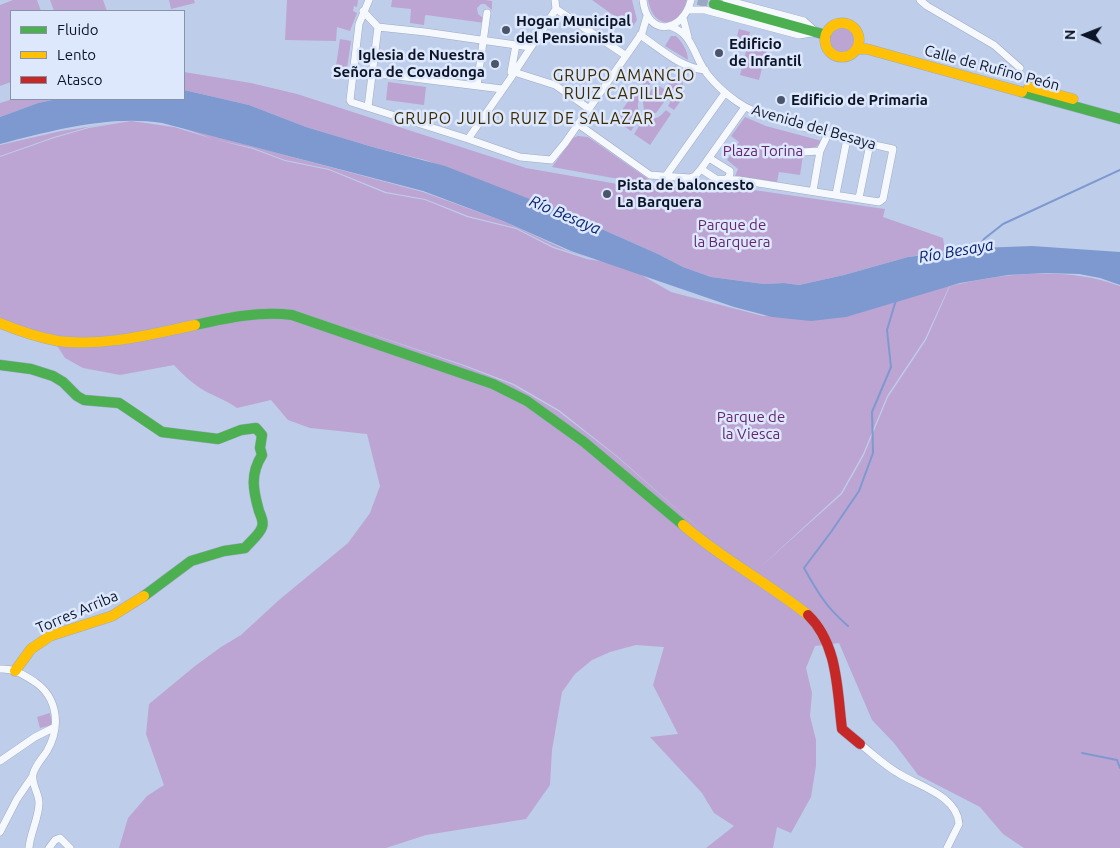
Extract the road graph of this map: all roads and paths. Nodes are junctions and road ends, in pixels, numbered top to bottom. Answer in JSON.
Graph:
{"nodes":[{"id":1,"x":369,"y":0,"type":"edge"},
{"id":2,"x":555,"y":0,"type":"edge"},
{"id":3,"x":643,"y":0,"type":"edge"},
{"id":4,"x":691,"y":0,"type":"edge"},
{"id":5,"x":726,"y":0,"type":"edge"},
{"id":6,"x":920,"y":0,"type":"edge"},
{"id":7,"x":714,"y":4,"type":"dead end"},
{"id":8,"x":556,"y":9,"type":"junction"},
{"id":9,"x":363,"y":10,"type":"junction"},
{"id":10,"x":688,"y":10,"type":"junction"},
{"id":11,"x":487,"y":13,"type":"dead end"},
{"id":12,"x":647,"y":16,"type":"junction"},
{"id":13,"x":683,"y":18,"type":"junction"},
{"id":14,"x":359,"y":24,"type":"junction"},
{"id":15,"x":656,"y":25,"type":"junction"},
{"id":16,"x":376,"y":26,"type":"junction"},
{"id":17,"x":669,"y":26,"type":"junction"},
{"id":18,"x":641,"y":34,"type":"junction"},
{"id":19,"x":821,"y":34,"type":"junction"},
{"id":20,"x":688,"y":38,"type":"junction"},
{"id":21,"x":484,"y":40,"type":"junction"},
{"id":22,"x":516,"y":45,"type":"junction"},
{"id":23,"x":857,"y":45,"type":"junction"},
{"id":24,"x":530,"y":47,"type":"junction"},
{"id":25,"x":625,"y":55,"type":"junction"},
{"id":26,"x":1020,"y":68,"type":"dead end"},
{"id":27,"x":705,"y":70,"type":"junction"},
{"id":28,"x":514,"y":72,"type":"junction"},
{"id":29,"x":373,"y":73,"type":"junction"},
{"id":30,"x":510,"y":80,"type":"junction"},
{"id":31,"x":477,"y":86,"type":"junction"},
{"id":32,"x":502,"y":89,"type":"junction"},
{"id":33,"x":725,"y":93,"type":"junction"},
{"id":34,"x":368,"y":108,"type":"junction"},
{"id":35,"x":588,"y":108,"type":"junction"},
{"id":36,"x":745,"y":108,"type":"junction"},
{"id":37,"x":1120,"y":112,"type":"edge"},
{"id":38,"x":1120,"y":119,"type":"edge"},
{"id":39,"x":578,"y":124,"type":"junction"},
{"id":40,"x":828,"y":134,"type":"junction"},
{"id":41,"x":468,"y":138,"type":"junction"},
{"id":42,"x":846,"y":139,"type":"junction"},
{"id":43,"x":870,"y":144,"type":"junction"},
{"id":44,"x":820,"y":151,"type":"junction"},
{"id":45,"x":791,"y":155,"type":"dead end"},
{"id":46,"x":709,"y":158,"type":"junction"},
{"id":47,"x":700,"y":169,"type":"junction"},
{"id":48,"x":665,"y":177,"type":"junction"},
{"id":49,"x":726,"y":180,"type":"junction"},
{"id":50,"x":812,"y":191,"type":"junction"},
{"id":51,"x":836,"y":194,"type":"junction"},
{"id":52,"x":859,"y":198,"type":"junction"},
{"id":53,"x":0,"y":323,"type":"edge"},
{"id":54,"x":0,"y":365,"type":"edge"},
{"id":55,"x":0,"y":669,"type":"edge"},
{"id":56,"x":15,"y":671,"type":"junction"},
{"id":57,"x":54,"y":727,"type":"junction"},
{"id":58,"x":860,"y":744,"type":"joint"},
{"id":59,"x":0,"y":761,"type":"edge"},
{"id":60,"x":32,"y":776,"type":"junction"},
{"id":61,"x":0,"y":832,"type":"edge"},
{"id":62,"x":28,"y":848,"type":"edge"},
{"id":63,"x":49,"y":848,"type":"edge"},
{"id":64,"x":70,"y":848,"type":"edge"},
{"id":65,"x":947,"y":848,"type":"edge"}],
"edges":[{"from":1,"to":9,"type":"street"},
{"from":2,"to":8,"type":"street"},
{"from":3,"to":12,"type":"street"},
{"from":4,"to":10,"type":"street"},
{"from":5,"to":19,"type":"street"},
{"from":6,"to":26,"type":"street"},
{"from":7,"to":19,"type":"street"},
{"from":8,"to":24,"type":"street"},
{"from":8,"to":25,"type":"street"},
{"from":9,"to":14,"type":"street"},
{"from":9,"to":16,"type":"street"},
{"from":10,"to":13,"type":"street"},
{"from":10,"to":19,"type":"street"},
{"from":11,"to":21,"type":"street"},
{"from":12,"to":15,"type":"street"},
{"from":12,"to":18,"type":"street"},
{"from":13,"to":17,"type":"street"},
{"from":13,"to":20,"type":"street"},
{"from":14,"to":16,"type":"street"},
{"from":14,"to":34,"type":"street"},
{"from":15,"to":17,"type":"street"},
{"from":15,"to":18,"type":"street"},
{"from":16,"to":21,"type":"street"},
{"from":16,"to":29,"type":"street"},
{"from":17,"to":20,"type":"street"},
{"from":18,"to":25,"type":"street"},
{"from":18,"to":27,"type":"street"},
{"from":19,"to":23,"type":"street"},
{"from":19,"to":23,"type":"street"},
{"from":20,"to":27,"type":"street","name":"Avenida del Besaya"},
{"from":21,"to":22,"type":"street"},
{"from":21,"to":31,"type":"street"},
{"from":22,"to":24,"type":"street"},
{"from":22,"to":30,"type":"street"},
{"from":23,"to":37,"type":"street","name":"Calle de Rufino Peón"},
{"from":23,"to":38,"type":"street","name":"Calle de Rufino Peón"},
{"from":24,"to":28,"type":"street"},
{"from":25,"to":35,"type":"street"},
{"from":27,"to":33,"type":"street","name":"Avenida del Besaya"},
{"from":28,"to":30,"type":"street"},
{"from":28,"to":35,"type":"street"},
{"from":29,"to":31,"type":"street"},
{"from":29,"to":34,"type":"street"},
{"from":30,"to":32,"type":"street"},
{"from":31,"to":32,"type":"street"},
{"from":32,"to":41,"type":"street"},
{"from":33,"to":36,"type":"street","name":"Avenida del Besaya"},
{"from":33,"to":48,"type":"street"},
{"from":34,"to":41,"type":"street"},
{"from":35,"to":39,"type":"street"},
{"from":36,"to":40,"type":"street","name":"Avenida del Besaya"},
{"from":36,"to":46,"type":"street"},
{"from":39,"to":41,"type":"street"},
{"from":39,"to":48,"type":"street"},
{"from":40,"to":42,"type":"street","name":"Avenida del Besaya"},
{"from":40,"to":44,"type":"street"},
{"from":42,"to":43,"type":"street","name":"Avenida del Besaya"},
{"from":42,"to":51,"type":"street"},
{"from":43,"to":52,"type":"street"},
{"from":43,"to":52,"type":"street","name":"Avenida del Besaya"},
{"from":44,"to":45,"type":"street"},
{"from":44,"to":50,"type":"street"},
{"from":46,"to":47,"type":"street"},
{"from":46,"to":49,"type":"street"},
{"from":47,"to":48,"type":"street"},
{"from":47,"to":49,"type":"street"},
{"from":49,"to":50,"type":"street"},
{"from":50,"to":51,"type":"street"},
{"from":51,"to":52,"type":"street"},
{"from":53,"to":58,"type":"street"},
{"from":54,"to":56,"type":"street","name":"Torres Arriba"},
{"from":55,"to":56,"type":"street"},
{"from":56,"to":57,"type":"street"},
{"from":57,"to":59,"type":"street"},
{"from":57,"to":60,"type":"street"},
{"from":58,"to":65,"type":"street"},
{"from":60,"to":61,"type":"street"},
{"from":60,"to":62,"type":"street"},
{"from":63,"to":64,"type":"street"}]}
